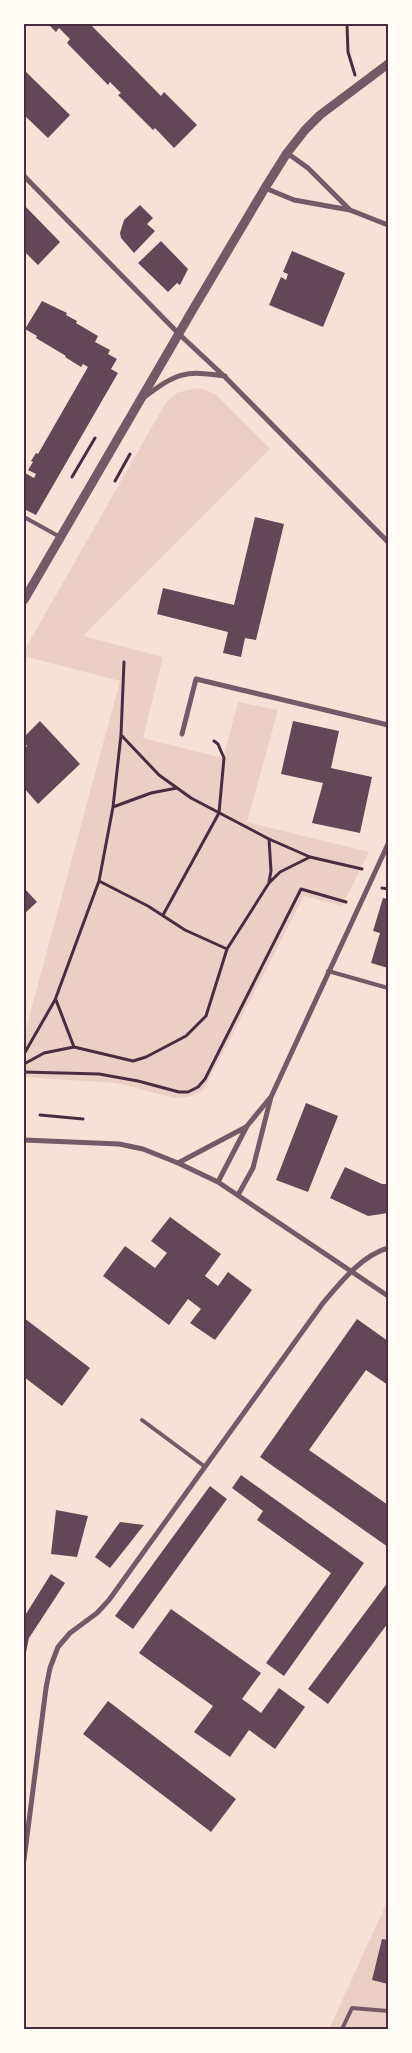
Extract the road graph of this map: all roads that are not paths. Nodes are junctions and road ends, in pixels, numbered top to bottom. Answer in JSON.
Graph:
{"nodes":[{"id":1,"x":388,"y":64,"type":"edge"},
{"id":2,"x":287,"y":153,"type":"junction"},
{"id":3,"x":24,"y":176,"type":"edge"},
{"id":4,"x":265,"y":188,"type":"junction"},
{"id":5,"x":350,"y":210,"type":"junction"},
{"id":6,"x":388,"y":225,"type":"edge"},
{"id":7,"x":179,"y":334,"type":"junction"},
{"id":8,"x":225,"y":376,"type":"junction"},
{"id":9,"x":139,"y":401,"type":"junction"},
{"id":10,"x":24,"y":517,"type":"edge"},
{"id":11,"x":60,"y":537,"type":"junction"},
{"id":12,"x":388,"y":542,"type":"edge"},
{"id":13,"x":24,"y":600,"type":"edge"},
{"id":14,"x":388,"y":725,"type":"edge"},
{"id":15,"x":182,"y":734,"type":"dead end"},
{"id":16,"x":388,"y":844,"type":"edge"},
{"id":17,"x":328,"y":971,"type":"junction"},
{"id":18,"x":388,"y":988,"type":"edge"},
{"id":19,"x":271,"y":1097,"type":"junction"},
{"id":20,"x":247,"y":1126,"type":"junction"},
{"id":21,"x":24,"y":1140,"type":"edge"},
{"id":22,"x":178,"y":1163,"type":"junction"},
{"id":23,"x":218,"y":1182,"type":"junction"},
{"id":24,"x":238,"y":1196,"type":"junction"},
{"id":25,"x":388,"y":1248,"type":"edge"},
{"id":26,"x":352,"y":1272,"type":"junction"},
{"id":27,"x":388,"y":1296,"type":"edge"},
{"id":28,"x":142,"y":1420,"type":"dead end"},
{"id":29,"x":204,"y":1466,"type":"junction"},
{"id":30,"x":24,"y":1860,"type":"edge"},
{"id":31,"x":388,"y":2011,"type":"edge"},
{"id":32,"x":342,"y":2029,"type":"edge"}],
"edges":[{"from":1,"to":2,"type":"street"},
{"from":2,"to":4,"type":"street"},
{"from":2,"to":5,"type":"street"},
{"from":3,"to":7,"type":"street"},
{"from":4,"to":5,"type":"street"},
{"from":4,"to":7,"type":"street"},
{"from":5,"to":6,"type":"street"},
{"from":7,"to":8,"type":"street"},
{"from":7,"to":9,"type":"street"},
{"from":8,"to":9,"type":"street"},
{"from":8,"to":12,"type":"street"},
{"from":9,"to":11,"type":"street"},
{"from":10,"to":11,"type":"lane"},
{"from":11,"to":13,"type":"street"},
{"from":14,"to":15,"type":"street"},
{"from":16,"to":17,"type":"street"},
{"from":17,"to":18,"type":"lane"},
{"from":17,"to":19,"type":"street"},
{"from":19,"to":20,"type":"street"},
{"from":19,"to":24,"type":"street"},
{"from":20,"to":22,"type":"street"},
{"from":20,"to":23,"type":"street"},
{"from":21,"to":22,"type":"street"},
{"from":22,"to":23,"type":"street"},
{"from":23,"to":24,"type":"street"},
{"from":24,"to":26,"type":"street"},
{"from":25,"to":26,"type":"street"},
{"from":26,"to":27,"type":"street"},
{"from":26,"to":29,"type":"street"},
{"from":28,"to":29,"type":"lane"},
{"from":29,"to":30,"type":"street"},
{"from":31,"to":32,"type":"lane"}]}
